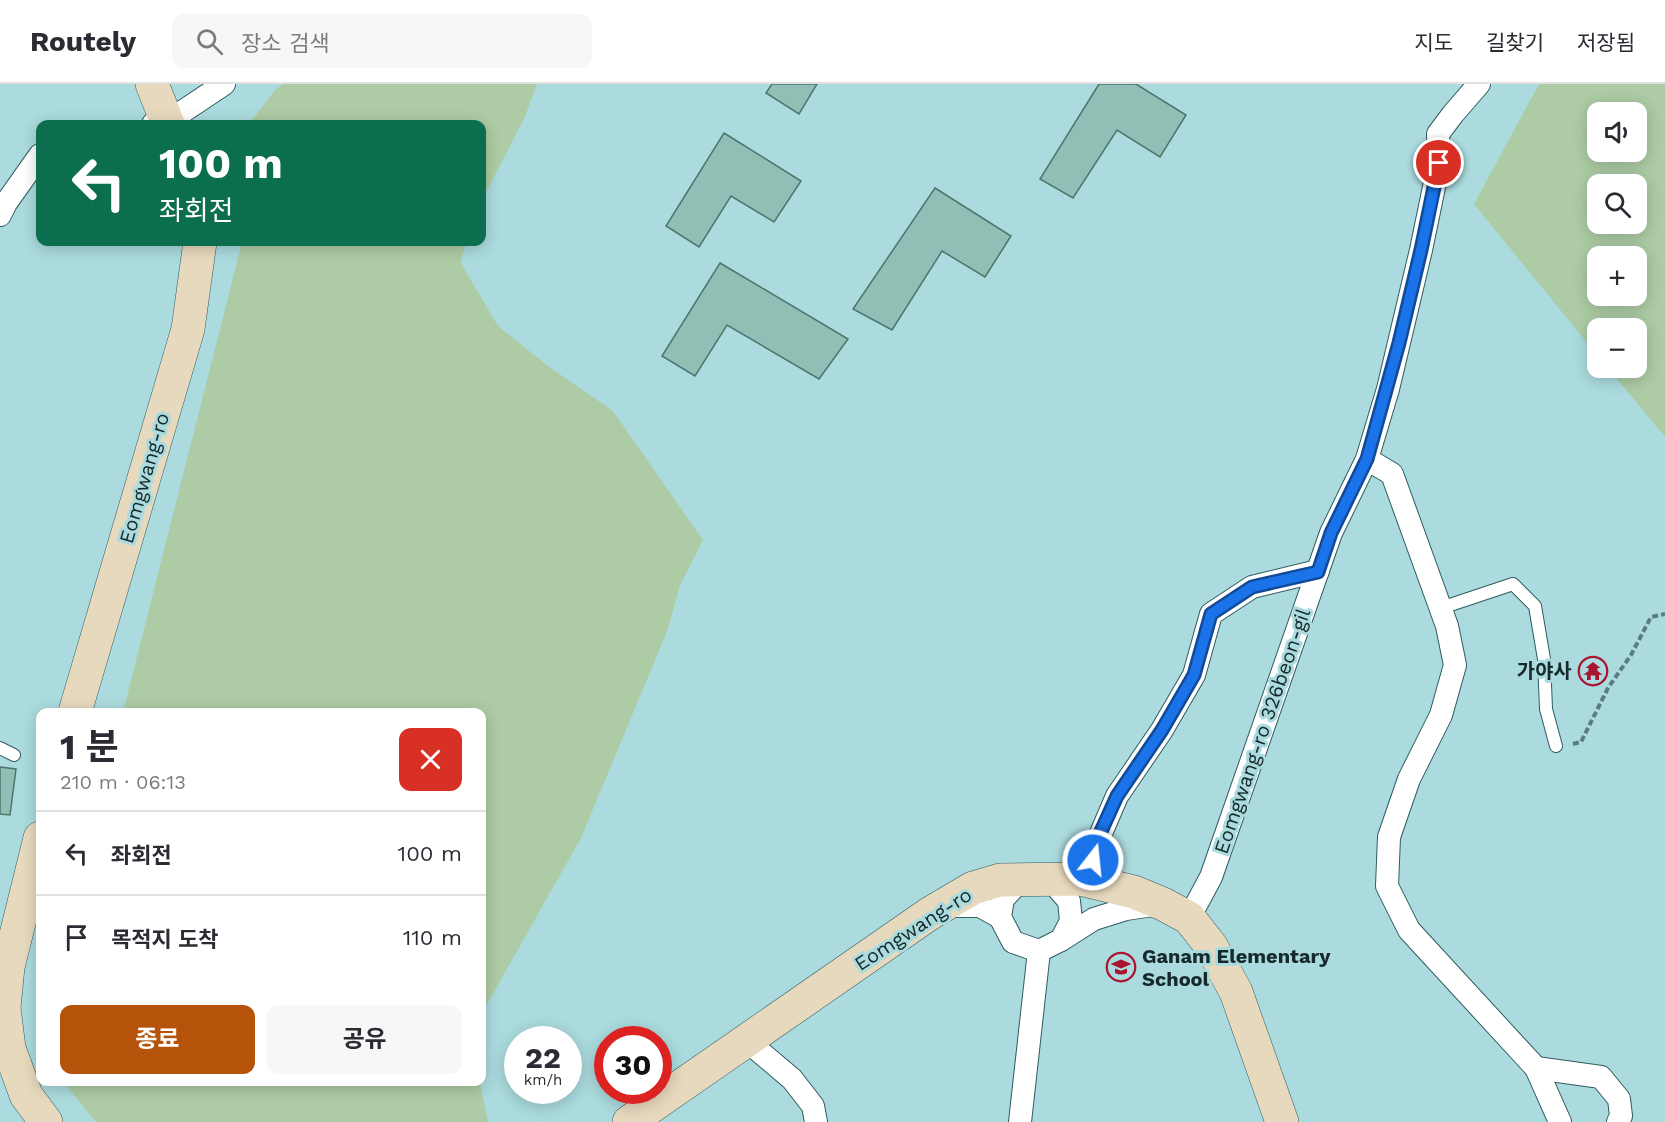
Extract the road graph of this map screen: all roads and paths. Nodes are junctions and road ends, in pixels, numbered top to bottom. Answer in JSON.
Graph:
{"nodes":[{"id":1,"x":152,"y":84,"type":"edge"},
{"id":2,"x":224,"y":84,"type":"edge"},
{"id":3,"x":1479,"y":84,"type":"edge"},
{"id":4,"x":161,"y":120,"type":"edge"},
{"id":5,"x":168,"y":120,"type":"edge"},
{"id":6,"x":36,"y":161,"type":"edge"},
{"id":7,"x":0,"y":215,"type":"edge"},
{"id":8,"x":199,"y":246,"type":"edge"},
{"id":9,"x":1367,"y":459,"type":"junction"},
{"id":10,"x":1318,"y":572,"type":"junction"},
{"id":11,"x":1441,"y":608,"type":"junction"},
{"id":12,"x":1665,"y":614,"type":"edge"},
{"id":13,"x":76,"y":708,"type":"edge"},
{"id":14,"x":1556,"y":746,"type":"joint"},
{"id":15,"x":0,"y":748,"type":"edge"},
{"id":16,"x":14,"y":755,"type":"dead end"},
{"id":17,"x":36,"y":854,"type":"edge"},
{"id":18,"x":1035,"y":879,"type":"junction"},
{"id":19,"x":1088,"y":881,"type":"junction"},
{"id":20,"x":943,"y":906,"type":"junction"},
{"id":21,"x":1176,"y":911,"type":"junction"},
{"id":22,"x":1000,"y":917,"type":"junction"},
{"id":23,"x":1061,"y":940,"type":"junction"},
{"id":24,"x":1039,"y":951,"type":"junction"},
{"id":25,"x":747,"y":1041,"type":"junction"},
{"id":26,"x":1536,"y":1068,"type":"junction"},
{"id":27,"x":46,"y":1122,"type":"edge"},
{"id":28,"x":629,"y":1122,"type":"edge"},
{"id":29,"x":816,"y":1122,"type":"edge"},
{"id":30,"x":1020,"y":1122,"type":"edge"},
{"id":31,"x":1280,"y":1122,"type":"edge"},
{"id":32,"x":1560,"y":1122,"type":"edge"},
{"id":33,"x":1618,"y":1122,"type":"edge"}],
"edges":[{"from":1,"to":4,"type":"main road"},
{"from":2,"to":5,"type":"street"},
{"from":3,"to":9,"type":"street","name":"Eomgwang-ro 326beon-gil"},
{"from":6,"to":7,"type":"street"},
{"from":8,"to":13,"type":"main road","name":"Eomgwang-ro"},
{"from":9,"to":10,"type":"street","name":"Eomgwang-ro 326beon-gil"},
{"from":9,"to":11,"type":"street"},
{"from":10,"to":19,"type":"street"},
{"from":10,"to":21,"type":"street","name":"Eomgwang-ro 326beon-gil"},
{"from":11,"to":14,"type":"lane"},
{"from":11,"to":26,"type":"street"},
{"from":12,"to":14,"type":"path"},
{"from":15,"to":16,"type":"lane"},
{"from":17,"to":27,"type":"main road"},
{"from":18,"to":19,"type":"main road","name":"Eomgwang-ro"},
{"from":18,"to":20,"type":"main road","name":"Eomgwang-ro"},
{"from":18,"to":22,"type":"street"},
{"from":18,"to":23,"type":"street"},
{"from":19,"to":21,"type":"main road","name":"Eomgwang-ro"},
{"from":20,"to":22,"type":"street"},
{"from":20,"to":25,"type":"main road","name":"Eomgwang-ro"},
{"from":21,"to":23,"type":"street"},
{"from":21,"to":31,"type":"main road","name":"Eomgwang-ro"},
{"from":22,"to":24,"type":"street"},
{"from":23,"to":24,"type":"street"},
{"from":24,"to":30,"type":"street"},
{"from":25,"to":28,"type":"main road","name":"Eomgwang-ro"},
{"from":25,"to":29,"type":"street"},
{"from":26,"to":32,"type":"street"},
{"from":26,"to":33,"type":"street"}]}
